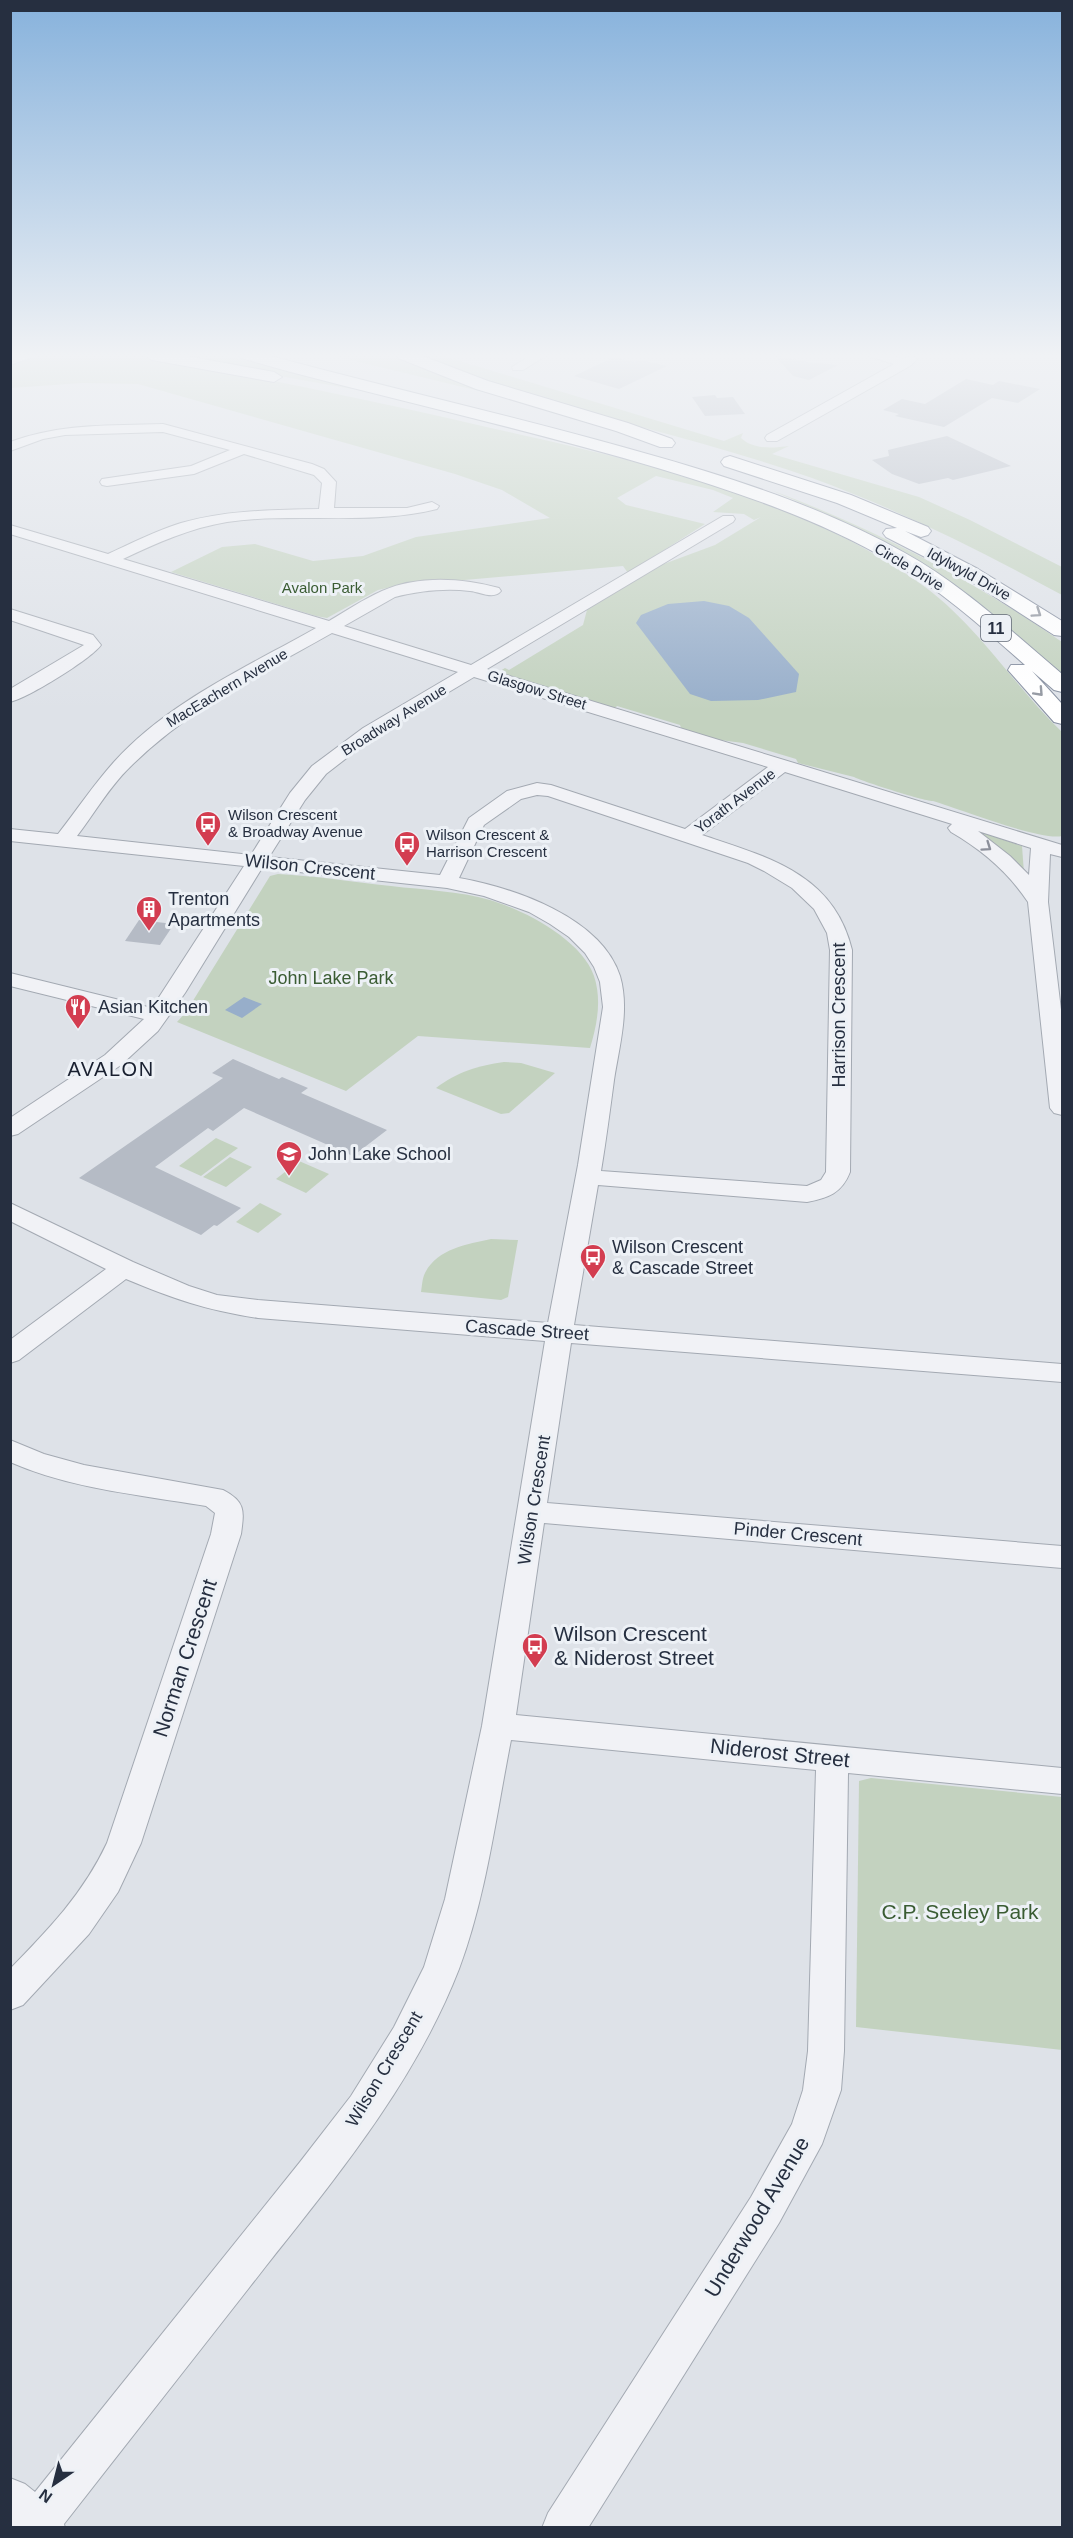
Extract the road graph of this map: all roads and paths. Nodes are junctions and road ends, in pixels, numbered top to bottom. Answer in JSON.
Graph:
{"nodes":[{"id":1,"x":169,"y":473,"type":"edge"},
{"id":2,"x":319,"y":473,"type":"edge"},
{"id":3,"x":695,"y":473,"type":"edge"},
{"id":4,"x":731,"y":473,"type":"edge"},
{"id":5,"x":769,"y":473,"type":"edge"},
{"id":6,"x":107,"y":482,"type":"dead end"},
{"id":7,"x":432,"y":506,"type":"dead end"},
{"id":8,"x":332,"y":518,"type":"junction"},
{"id":9,"x":728,"y":519,"type":"dead end"},
{"id":10,"x":14,"y":532,"type":"edge"},
{"id":11,"x":110,"y":559,"type":"junction"},
{"id":12,"x":926,"y":576,"type":"junction"},
{"id":13,"x":1014,"y":578,"type":"dead end"},
{"id":14,"x":493,"y":591,"type":"dead end"},
{"id":15,"x":10,"y":614,"type":"edge"},
{"id":16,"x":329,"y":626,"type":"junction"},
{"id":17,"x":1062,"y":630,"type":"edge"},
{"id":18,"x":476,"y":671,"type":"junction"},
{"id":19,"x":1062,"y":685,"type":"edge"},
{"id":20,"x":10,"y":697,"type":"edge"},
{"id":21,"x":1062,"y":717,"type":"edge"},
{"id":22,"x":782,"y":765,"type":"junction"},
{"id":23,"x":918,"y":807,"type":"junction"},
{"id":24,"x":10,"y":835,"type":"edge"},
{"id":25,"x":689,"y":836,"type":"junction"},
{"id":26,"x":63,"y":841,"type":"junction"},
{"id":27,"x":1041,"y":845,"type":"junction"},
{"id":28,"x":1062,"y":852,"type":"edge"},
{"id":29,"x":256,"y":861,"type":"junction"},
{"id":30,"x":447,"y":882,"type":"junction"},
{"id":31,"x":1038,"y":902,"type":"junction"},
{"id":32,"x":10,"y":979,"type":"edge"},
{"id":33,"x":157,"y":1016,"type":"junction"},
{"id":34,"x":1062,"y":1108,"type":"edge"},
{"id":35,"x":10,"y":1129,"type":"edge"},
{"id":36,"x":587,"y":1177,"type":"junction"},
{"id":37,"x":10,"y":1211,"type":"edge"},
{"id":38,"x":124,"y":1268,"type":"junction"},
{"id":39,"x":561,"y":1332,"type":"junction"},
{"id":40,"x":10,"y":1354,"type":"edge"},
{"id":41,"x":1062,"y":1373,"type":"edge"},
{"id":42,"x":10,"y":1450,"type":"edge"},
{"id":43,"x":533,"y":1512,"type":"junction"},
{"id":44,"x":1062,"y":1557,"type":"edge"},
{"id":45,"x":498,"y":1726,"type":"junction"},
{"id":46,"x":832,"y":1760,"type":"junction"},
{"id":47,"x":1062,"y":1781,"type":"edge"},
{"id":48,"x":10,"y":1994,"type":"edge"},
{"id":49,"x":31,"y":2519,"type":"edge"},
{"id":50,"x":563,"y":2528,"type":"edge"}],
"edges":[{"from":1,"to":6,"type":"street"},
{"from":2,"to":8,"type":"street"},
{"from":3,"to":12,"type":"main road","name":"Circle Drive","number":"11"},
{"from":4,"to":17,"type":"main road","name":"Idylwyld Drive","number":"11","one_way":true},
{"from":5,"to":13,"type":"main road","name":"Circle Drive"},
{"from":7,"to":8,"type":"street"},
{"from":8,"to":11,"type":"street"},
{"from":9,"to":18,"type":"street","name":"Broadway Avenue"},
{"from":10,"to":11,"type":"street","name":"Glasgow Street"},
{"from":11,"to":16,"type":"street","name":"Glasgow Street"},
{"from":12,"to":19,"type":"main road","name":"Circle Drive","number":"11"},
{"from":12,"to":21,"type":"main road","one_way":true},
{"from":14,"to":16,"type":"street","name":"MacEachern Avenue"},
{"from":15,"to":20,"type":"street"},
{"from":16,"to":18,"type":"street","name":"Glasgow Street"},
{"from":16,"to":26,"type":"street","name":"MacEachern Avenue"},
{"from":18,"to":22,"type":"street","name":"Glasgow Street"},
{"from":18,"to":29,"type":"street","name":"Broadway Avenue"},
{"from":22,"to":23,"type":"street","name":"Glasgow Street"},
{"from":22,"to":25,"type":"street","name":"Yorath Avenue"},
{"from":23,"to":27,"type":"street","name":"Glasgow Street"},
{"from":23,"to":31,"type":"street","one_way":true},
{"from":24,"to":26,"type":"street","name":"Wilson Crescent"},
{"from":25,"to":30,"type":"street","name":"Harrison Crescent"},
{"from":25,"to":36,"type":"street","name":"Harrison Crescent"},
{"from":26,"to":29,"type":"street","name":"Wilson Crescent"},
{"from":27,"to":28,"type":"street","name":"Glasgow Street"},
{"from":27,"to":31,"type":"street"},
{"from":29,"to":30,"type":"street","name":"Wilson Crescent"},
{"from":29,"to":33,"type":"street","name":"Broadway Avenue"},
{"from":30,"to":36,"type":"street","name":"Wilson Crescent"},
{"from":31,"to":34,"type":"street"},
{"from":32,"to":33,"type":"street"},
{"from":33,"to":35,"type":"street","name":"Broadway Avenue"},
{"from":36,"to":39,"type":"street","name":"Wilson Crescent"},
{"from":37,"to":38,"type":"street","name":"Cascade Street"},
{"from":38,"to":39,"type":"street","name":"Cascade Street"},
{"from":38,"to":40,"type":"street"},
{"from":39,"to":41,"type":"street","name":"Cascade Street"},
{"from":39,"to":43,"type":"street","name":"Wilson Crescent"},
{"from":42,"to":48,"type":"street","name":"Norman Crescent"},
{"from":43,"to":44,"type":"street","name":"Pinder Crescent"},
{"from":43,"to":45,"type":"street","name":"Wilson Crescent"},
{"from":45,"to":46,"type":"street","name":"Niderost Street"},
{"from":45,"to":49,"type":"street","name":"Wilson Crescent"},
{"from":46,"to":47,"type":"street","name":"Niderost Street"},
{"from":46,"to":50,"type":"street","name":"Underwood Avenue"}]}
